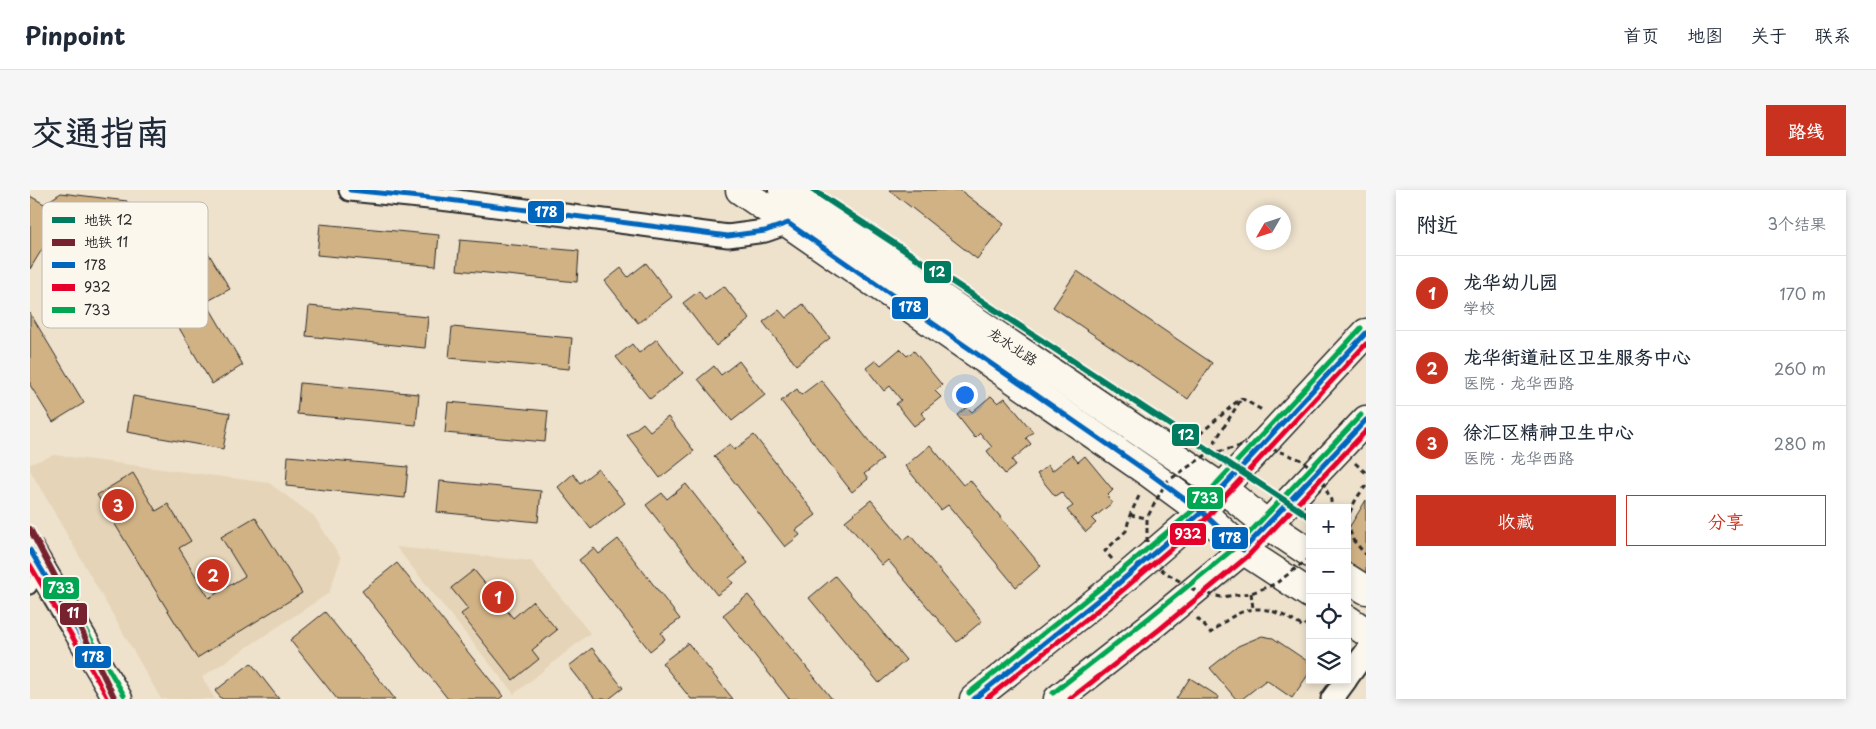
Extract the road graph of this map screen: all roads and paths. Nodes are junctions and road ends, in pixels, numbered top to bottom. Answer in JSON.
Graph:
{"nodes":[{"id":1,"x":350,"y":190,"type":"edge"},
{"id":2,"x":740,"y":190,"type":"edge"},
{"id":3,"x":791,"y":205,"type":"edge"},
{"id":4,"x":1366,"y":333,"type":"edge"},
{"id":5,"x":1366,"y":420,"type":"edge"},
{"id":6,"x":1175,"y":456,"type":"junction"},
{"id":7,"x":1206,"y":456,"type":"junction"},
{"id":8,"x":1366,"y":486,"type":"edge"},
{"id":9,"x":1222,"y":488,"type":"junction"},
{"id":10,"x":1331,"y":504,"type":"edge"},
{"id":11,"x":1351,"y":508,"type":"edge"},
{"id":12,"x":1202,"y":512,"type":"junction"},
{"id":13,"x":1147,"y":518,"type":"junction"},
{"id":14,"x":1268,"y":525,"type":"junction"},
{"id":15,"x":1351,"y":534,"type":"edge"},
{"id":16,"x":1243,"y":550,"type":"junction"},
{"id":17,"x":1306,"y":550,"type":"edge"},
{"id":18,"x":1105,"y":551,"type":"dead end"},
{"id":19,"x":1366,"y":555,"type":"edge"},
{"id":20,"x":1306,"y":561,"type":"edge"},
{"id":21,"x":34,"y":569,"type":"edge"},
{"id":22,"x":1351,"y":581,"type":"edge"},
{"id":23,"x":1366,"y":590,"type":"edge"},
{"id":24,"x":1306,"y":591,"type":"edge"},
{"id":25,"x":1251,"y":593,"type":"junction"},
{"id":26,"x":1253,"y":608,"type":"junction"},
{"id":27,"x":1351,"y":622,"type":"edge"},
{"id":28,"x":1306,"y":624,"type":"edge"},
{"id":29,"x":1366,"y":632,"type":"edge"},
{"id":30,"x":1211,"y":633,"type":"dead end"},
{"id":31,"x":1366,"y":652,"type":"edge"},
{"id":32,"x":1351,"y":673,"type":"edge"},
{"id":33,"x":1343,"y":684,"type":"edge"},
{"id":34,"x":118,"y":699,"type":"edge"},
{"id":35,"x":974,"y":699,"type":"edge"},
{"id":36,"x":1058,"y":699,"type":"edge"},
{"id":37,"x":1332,"y":699,"type":"edge"}],
"edges":[{"from":1,"to":3,"type":"street"},
{"from":2,"to":3,"type":"main road"},
{"from":3,"to":6,"type":"main road","name":"龙水北路"},
{"from":3,"to":12,"type":"main road","name":"龙水北路"},
{"from":4,"to":9,"type":"main road"},
{"from":5,"to":14,"type":"main road"},
{"from":6,"to":7,"type":"path"},
{"from":6,"to":9,"type":"main road","name":"龙水北路"},
{"from":7,"to":10,"type":"path","bridge":true},
{"from":7,"to":13,"type":"path","bridge":true},
{"from":8,"to":11,"type":"path"},
{"from":9,"to":12,"type":"main road"},
{"from":9,"to":14,"type":"main road","name":"龙水北路"},
{"from":12,"to":16,"type":"main road","name":"龙水北路"},
{"from":12,"to":35,"type":"main road"},
{"from":13,"to":18,"type":"path"},
{"from":13,"to":25,"type":"path","bridge":true},
{"from":14,"to":16,"type":"main road"},
{"from":14,"to":17,"type":"main road","name":"龙水北路"},
{"from":15,"to":19,"type":"path"},
{"from":16,"to":24,"type":"main road","name":"龙水北路"},
{"from":16,"to":36,"type":"main road"},
{"from":20,"to":25,"type":"path","bridge":true},
{"from":21,"to":34,"type":"main road"},
{"from":22,"to":23,"type":"main road"},
{"from":25,"to":26,"type":"path"},
{"from":26,"to":28,"type":"path"},
{"from":26,"to":30,"type":"path"},
{"from":27,"to":29,"type":"main road"},
{"from":31,"to":32,"type":"street"},
{"from":33,"to":37,"type":"street"}]}
